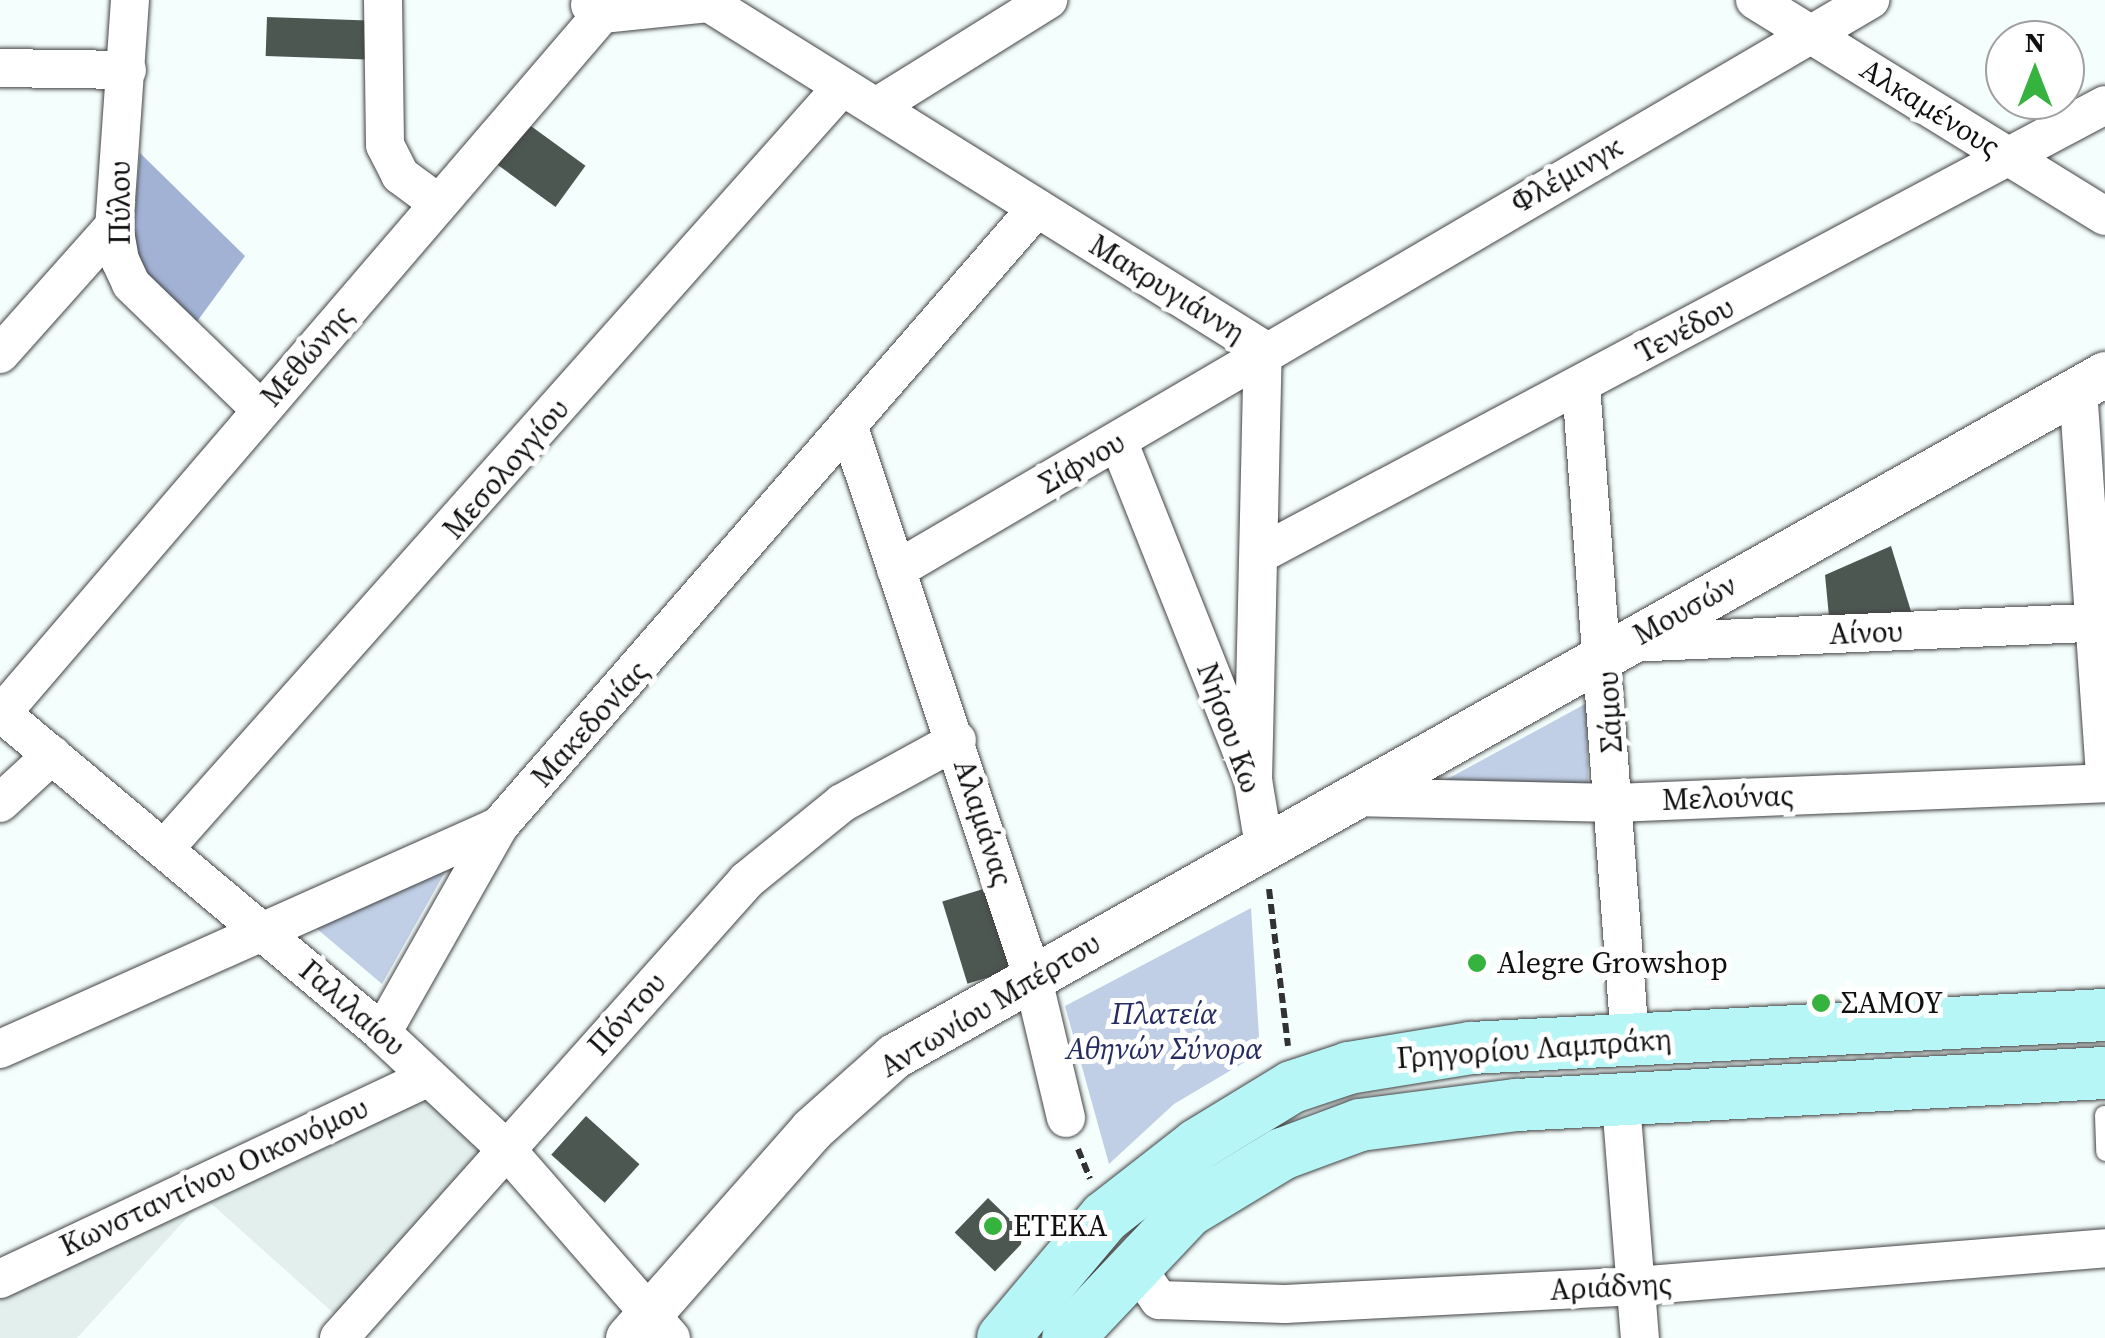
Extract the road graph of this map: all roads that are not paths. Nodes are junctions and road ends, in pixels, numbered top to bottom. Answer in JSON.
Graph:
{"nodes":[{"id":1,"x":130,"y":0,"type":"edge"},
{"id":2,"x":383,"y":0,"type":"edge"},
{"id":3,"x":1048,"y":0,"type":"edge"},
{"id":4,"x":1756,"y":0,"type":"edge"},
{"id":5,"x":1870,"y":0,"type":"edge"},
{"id":6,"x":706,"y":1,"type":"edge"},
{"id":7,"x":600,"y":5,"type":"edge"},
{"id":8,"x":1811,"y":34,"type":"junction"},
{"id":9,"x":0,"y":68,"type":"edge"},
{"id":10,"x":127,"y":70,"type":"junction"},
{"id":11,"x":842,"y":86,"type":"junction"},
{"id":12,"x":2105,"y":105,"type":"edge"},
{"id":13,"x":876,"y":107,"type":"junction"},
{"id":14,"x":2010,"y":158,"type":"junction"},
{"id":15,"x":438,"y":204,"type":"junction"},
{"id":16,"x":1037,"y":208,"type":"junction"},
{"id":17,"x":2105,"y":216,"type":"edge"},
{"id":18,"x":114,"y":226,"type":"junction"},
{"id":19,"x":1264,"y":349,"type":"junction"},
{"id":20,"x":0,"y":354,"type":"edge"},
{"id":21,"x":2092,"y":381,"type":"edge"},
{"id":22,"x":1581,"y":385,"type":"junction"},
{"id":23,"x":261,"y":410,"type":"junction"},
{"id":24,"x":850,"y":432,"type":"junction"},
{"id":25,"x":2095,"y":441,"type":"edge"},
{"id":26,"x":1118,"y":442,"type":"junction"},
{"id":27,"x":1264,"y":552,"type":"junction"},
{"id":28,"x":896,"y":570,"type":"junction"},
{"id":29,"x":2100,"y":622,"type":"edge"},
{"id":30,"x":1617,"y":648,"type":"junction"},
{"id":31,"x":1,"y":712,"type":"edge"},
{"id":32,"x":957,"y":740,"type":"junction"},
{"id":33,"x":52,"y":755,"type":"junction"},
{"id":34,"x":2105,"y":772,"type":"edge"},
{"id":35,"x":1253,"y":780,"type":"junction"},
{"id":36,"x":2105,"y":783,"type":"edge"},
{"id":37,"x":1351,"y":797,"type":"junction"},
{"id":38,"x":0,"y":802,"type":"edge"},
{"id":39,"x":1615,"y":803,"type":"junction"},
{"id":40,"x":499,"y":826,"type":"junction"},
{"id":41,"x":1264,"y":846,"type":"junction"},
{"id":42,"x":166,"y":847,"type":"junction"},
{"id":43,"x":263,"y":930,"type":"junction"},
{"id":44,"x":1032,"y":975,"type":"junction"},
{"id":45,"x":2105,"y":1015,"type":"edge"},
{"id":46,"x":382,"y":1032,"type":"junction"},
{"id":47,"x":1630,"y":1040,"type":"junction"},
{"id":48,"x":0,"y":1049,"type":"edge"},
{"id":49,"x":2105,"y":1073,"type":"edge"},
{"id":50,"x":429,"y":1078,"type":"junction"},
{"id":51,"x":1620,"y":1103,"type":"junction"},
{"id":52,"x":2104,"y":1115,"type":"edge"},
{"id":53,"x":1066,"y":1118,"type":"road end"},
{"id":54,"x":506,"y":1150,"type":"junction"},
{"id":55,"x":2105,"y":1152,"type":"edge"},
{"id":56,"x":2105,"y":1248,"type":"edge"},
{"id":57,"x":1134,"y":1264,"type":"junction"},
{"id":58,"x":0,"y":1279,"type":"edge"},
{"id":59,"x":1636,"y":1286,"type":"junction"},
{"id":60,"x":1286,"y":1321,"type":"edge"},
{"id":61,"x":649,"y":1331,"type":"edge"},
{"id":62,"x":339,"y":1338,"type":"edge"},
{"id":63,"x":1003,"y":1338,"type":"edge"},
{"id":64,"x":1068,"y":1338,"type":"edge"},
{"id":65,"x":1640,"y":1338,"type":"edge"}],
"edges":[{"from":1,"to":10,"type":"street","name":"Πύλου"},
{"from":2,"to":15,"type":"street"},
{"from":3,"to":13,"type":"street"},
{"from":4,"to":8,"type":"street","name":"Αλκαμένους"},
{"from":5,"to":8,"type":"street","name":"Φλέμινγκ"},
{"from":6,"to":7,"type":"street"},
{"from":6,"to":11,"type":"street","name":"Μακρυγιάννη"},
{"from":7,"to":15,"type":"street","name":"Μεθώνης"},
{"from":8,"to":14,"type":"street","name":"Αλκαμένους"},
{"from":8,"to":19,"type":"street","name":"Φλέμινγκ"},
{"from":9,"to":10,"type":"street"},
{"from":10,"to":18,"type":"street","name":"Πύλου"},
{"from":11,"to":13,"type":"street","name":"Μακρυγιάννη"},
{"from":11,"to":42,"type":"street","name":"Μεσολογγίου"},
{"from":12,"to":14,"type":"street","name":"Τενέδου"},
{"from":13,"to":16,"type":"street","name":"Μακρυγιάννη"},
{"from":14,"to":17,"type":"street","name":"Αλκαμένους"},
{"from":14,"to":22,"type":"street","name":"Τενέδου"},
{"from":15,"to":23,"type":"street","name":"Μεθώνης"},
{"from":16,"to":19,"type":"street","name":"Μακρυγιάννη"},
{"from":16,"to":24,"type":"street","name":"Μακεδονίας"},
{"from":18,"to":20,"type":"street"},
{"from":18,"to":23,"type":"street","name":"Πύλου"},
{"from":19,"to":26,"type":"street","name":"Σίφνου"},
{"from":19,"to":27,"type":"street","name":"Μακρυγιάννη"},
{"from":21,"to":25,"type":"street"},
{"from":21,"to":30,"type":"street","name":"Μουσών"},
{"from":22,"to":27,"type":"street","name":"Τενέδου"},
{"from":22,"to":30,"type":"street","name":"Σάμου"},
{"from":23,"to":31,"type":"street","name":"Μεθώνης"},
{"from":24,"to":28,"type":"street","name":"Αλαμάνας"},
{"from":24,"to":40,"type":"street","name":"Μακεδονίας"},
{"from":25,"to":29,"type":"street"},
{"from":26,"to":28,"type":"street","name":"Σίφνου"},
{"from":26,"to":35,"type":"street","name":"Νήσου Κω"},
{"from":27,"to":35,"type":"street","name":"Μακρυγιάννη"},
{"from":28,"to":32,"type":"street","name":"Αλαμάνας"},
{"from":29,"to":30,"type":"street","name":"Αίνου"},
{"from":29,"to":34,"type":"street"},
{"from":30,"to":37,"type":"street","name":"Μουσών"},
{"from":30,"to":39,"type":"street","name":"Σάμου"},
{"from":31,"to":33,"type":"street","name":"Γαλιλαίου"},
{"from":32,"to":44,"type":"street","name":"Αλαμάνας"},
{"from":32,"to":54,"type":"street","name":"Πόντου"},
{"from":33,"to":38,"type":"street"},
{"from":33,"to":42,"type":"street","name":"Γαλιλαίου"},
{"from":35,"to":41,"type":"street","name":"Νήσου Κω"},
{"from":36,"to":39,"type":"street","name":"Μελούνας"},
{"from":37,"to":39,"type":"street","name":"Μελούνας"},
{"from":37,"to":41,"type":"street","name":"Μουσών"},
{"from":39,"to":47,"type":"street","name":"Σάμου"},
{"from":40,"to":43,"type":"street","name":"Μακεδονίας"},
{"from":40,"to":46,"type":"street"},
{"from":41,"to":44,"type":"street","name":"Αντωνίου Μπέρτου"},
{"from":42,"to":43,"type":"street","name":"Γαλιλαίου"},
{"from":43,"to":46,"type":"street","name":"Γαλιλαίου"},
{"from":43,"to":48,"type":"street","name":"Μακεδονίας"},
{"from":44,"to":53,"type":"street","name":"Αλαμάνας"},
{"from":44,"to":61,"type":"street","name":"Αντωνίου Μπέρτου"},
{"from":45,"to":47,"type":"main road","name":"Γρηγορίου Λαμπράκη"},
{"from":46,"to":50,"type":"street","name":"Γαλιλαίου"},
{"from":47,"to":63,"type":"main road","name":"Γρηγορίου Λαμπράκη"},
{"from":49,"to":51,"type":"main road","name":"Γρηγορίου Λαμπράκη"},
{"from":50,"to":54,"type":"street","name":"Γαλιλαίου"},
{"from":50,"to":58,"type":"street","name":"Κωνσταντίνου Οικονόμου"},
{"from":51,"to":57,"type":"main road","name":"Γρηγορίου Λαμπράκη"},
{"from":51,"to":59,"type":"street"},
{"from":52,"to":55,"type":"lane"},
{"from":54,"to":61,"type":"street","name":"Γαλιλαίου"},
{"from":54,"to":62,"type":"street","name":"Πόντου"},
{"from":56,"to":59,"type":"street","name":"Αριάδνης"},
{"from":57,"to":60,"type":"street","name":"Αριάδνης"},
{"from":57,"to":64,"type":"main road","name":"Γρηγορίου Λαμπράκη"},
{"from":59,"to":60,"type":"street","name":"Αριάδνης"},
{"from":59,"to":65,"type":"street"}]}
